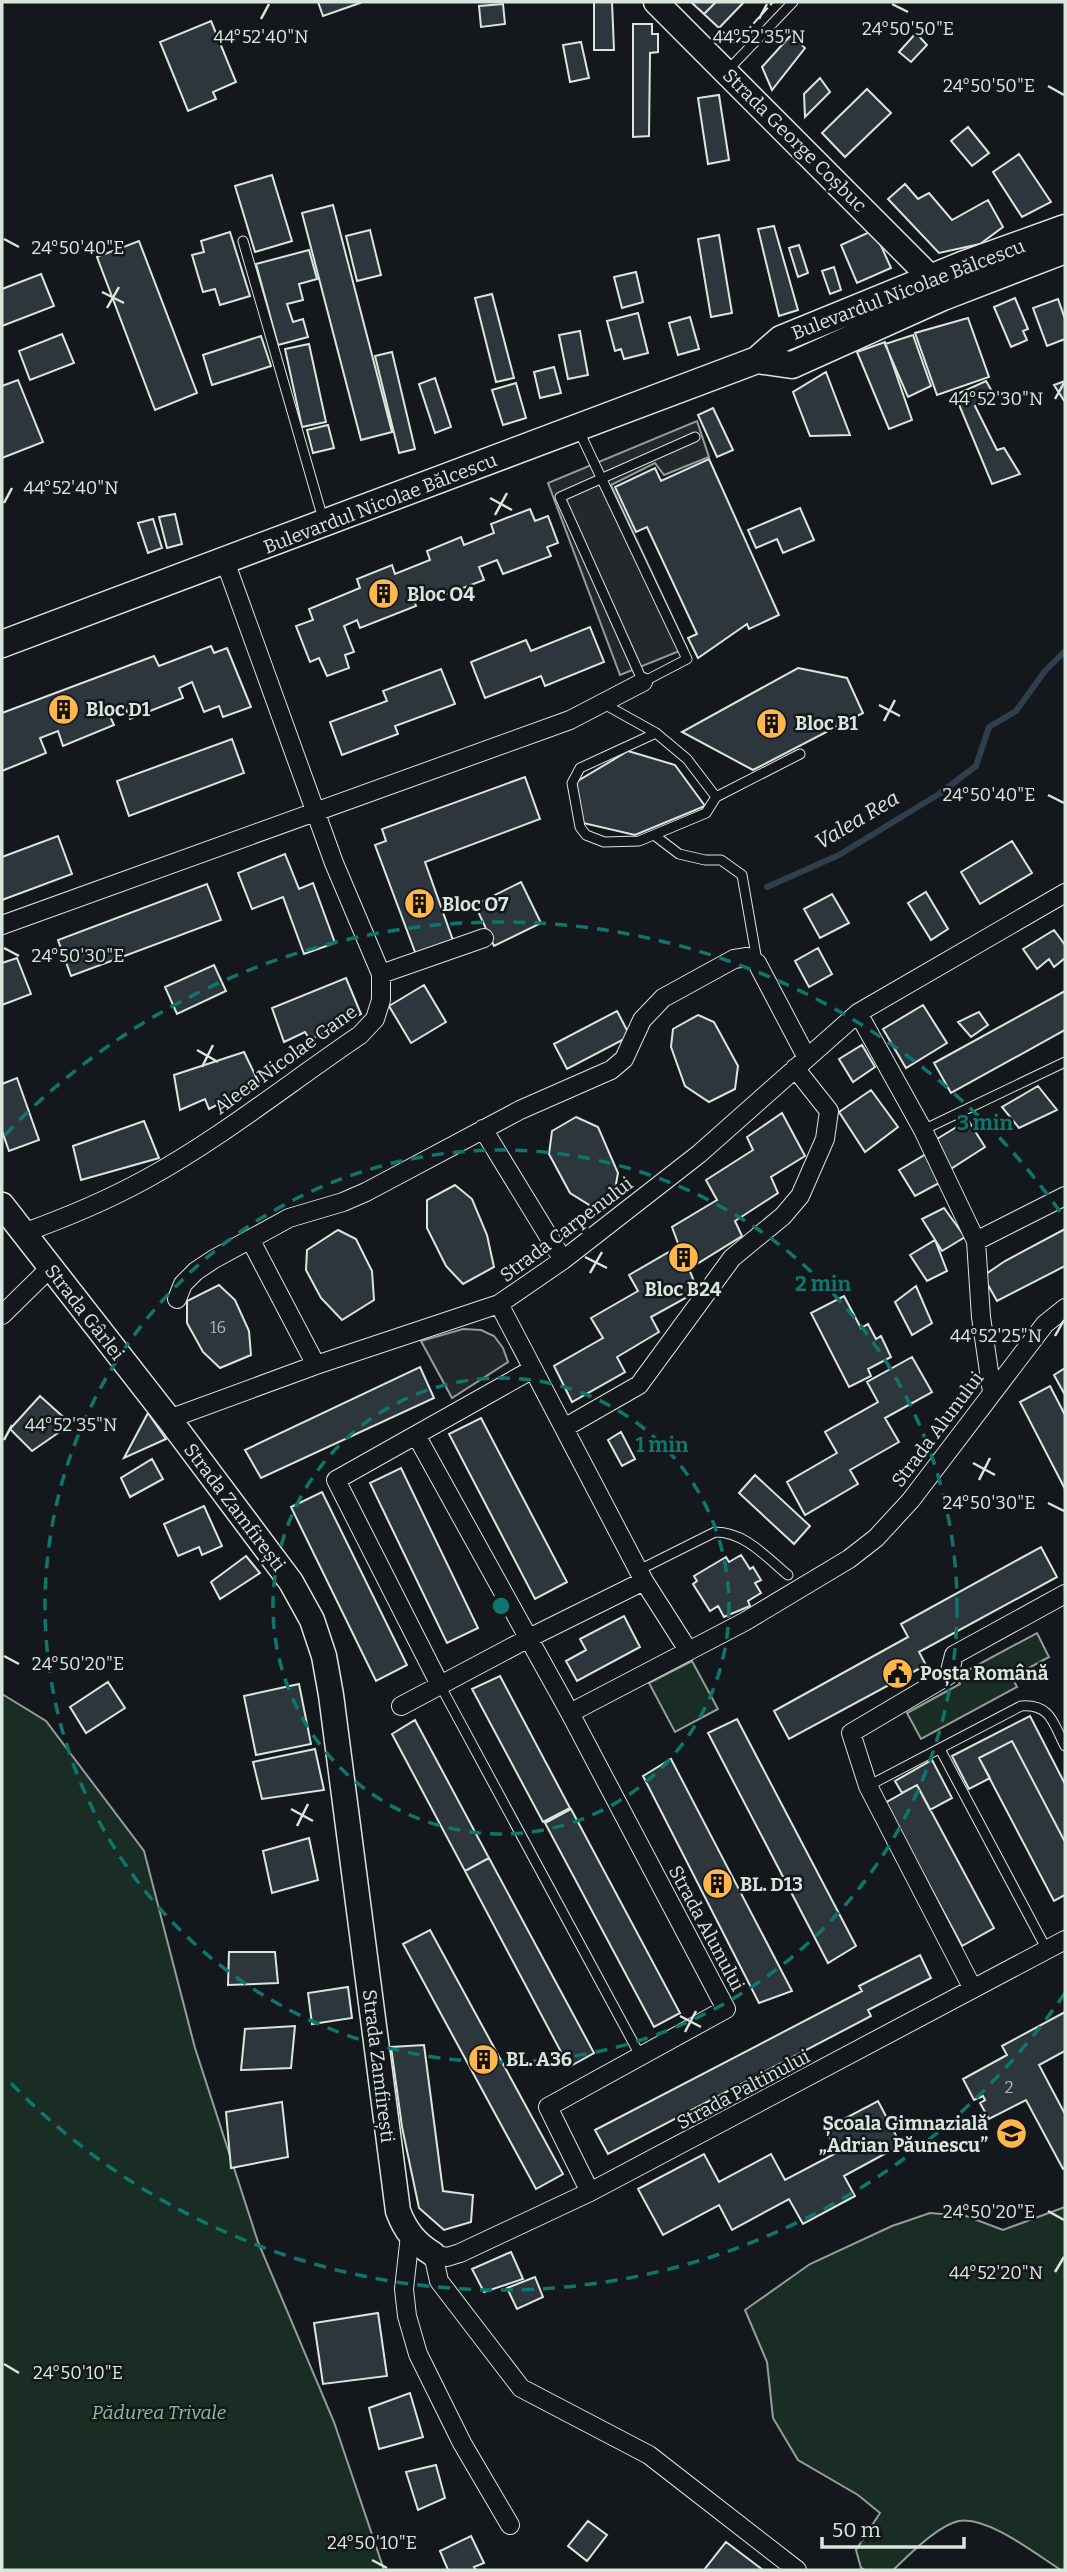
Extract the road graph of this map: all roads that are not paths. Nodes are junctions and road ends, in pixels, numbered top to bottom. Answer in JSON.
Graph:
{"nodes":[{"id":1,"x":656,"y":2,"type":"edge"},
{"id":2,"x":793,"y":2,"type":"edge"},
{"id":3,"x":727,"y":72,"type":"junction"},
{"id":4,"x":1065,"y":228,"type":"edge"},
{"id":5,"x":243,"y":241,"type":"dead end"},
{"id":6,"x":1065,"y":250,"type":"edge"},
{"id":7,"x":932,"y":279,"type":"junction"},
{"id":8,"x":757,"y":360,"type":"junction"},
{"id":9,"x":577,"y":428,"type":"junction"},
{"id":10,"x":695,"y":437,"type":"dead end"},
{"id":11,"x":604,"y":479,"type":"junction"},
{"id":12,"x":325,"y":523,"type":"junction"},
{"id":13,"x":225,"y":561,"type":"junction"},
{"id":14,"x":2,"y":644,"type":"edge"},
{"id":15,"x":643,"y":682,"type":"junction"},
{"id":16,"x":602,"y":703,"type":"junction"},
{"id":17,"x":656,"y":733,"type":"junction"},
{"id":18,"x":800,"y":754,"type":"dead end"},
{"id":19,"x":716,"y":797,"type":"junction"},
{"id":20,"x":315,"y":811,"type":"junction"},
{"id":21,"x":654,"y":835,"type":"junction"},
{"id":22,"x":1065,"y":893,"type":"edge"},
{"id":23,"x":2,"y":925,"type":"edge"},
{"id":24,"x":484,"y":938,"type":"dead end"},
{"id":25,"x":757,"y":962,"type":"junction"},
{"id":26,"x":380,"y":974,"type":"junction"},
{"id":27,"x":858,"y":1013,"type":"junction"},
{"id":28,"x":1065,"y":1062,"type":"edge"},
{"id":29,"x":801,"y":1063,"type":"junction"},
{"id":30,"x":484,"y":1129,"type":"junction"},
{"id":31,"x":923,"y":1130,"type":"junction"},
{"id":32,"x":1065,"y":1196,"type":"edge"},
{"id":33,"x":2,"y":1205,"type":"edge"},
{"id":34,"x":23,"y":1233,"type":"junction"},
{"id":35,"x":250,"y":1240,"type":"junction"},
{"id":36,"x":976,"y":1241,"type":"junction"},
{"id":37,"x":564,"y":1260,"type":"junction"},
{"id":38,"x":50,"y":1268,"type":"junction"},
{"id":39,"x":177,"y":1299,"type":"dead end"},
{"id":40,"x":499,"y":1304,"type":"junction"},
{"id":41,"x":1065,"y":1308,"type":"edge"},
{"id":42,"x":2,"y":1315,"type":"edge"},
{"id":43,"x":316,"y":1365,"type":"junction"},
{"id":44,"x":533,"y":1369,"type":"junction"},
{"id":45,"x":992,"y":1392,"type":"junction"},
{"id":46,"x":169,"y":1419,"type":"junction"},
{"id":47,"x":564,"y":1428,"type":"junction"},
{"id":48,"x":416,"y":1435,"type":"junction"},
{"id":49,"x":788,"y":1575,"type":"dead end"},
{"id":50,"x":642,"y":1576,"type":"junction"},
{"id":51,"x":1065,"y":1594,"type":"edge"},
{"id":52,"x":527,"y":1639,"type":"junction"},
{"id":53,"x":688,"y":1650,"type":"junction"},
{"id":54,"x":440,"y":1685,"type":"junction"},
{"id":55,"x":401,"y":1706,"type":"dead end"},
{"id":56,"x":570,"y":1713,"type":"junction"},
{"id":57,"x":1065,"y":1744,"type":"edge"},
{"id":58,"x":940,"y":1749,"type":"junction"},
{"id":59,"x":868,"y":1786,"type":"junction"},
{"id":60,"x":1065,"y":1940,"type":"edge"},
{"id":61,"x":1046,"y":1950,"type":"junction"},
{"id":62,"x":974,"y":1989,"type":"junction"},
{"id":63,"x":641,"y":2057,"type":"junction"},
{"id":64,"x":590,"y":2192,"type":"junction"},
{"id":65,"x":410,"y":2235,"type":"junction"},
{"id":66,"x":433,"y":2254,"type":"junction"},
{"id":67,"x":510,"y":2525,"type":"dead end"},
{"id":68,"x":797,"y":2570,"type":"edge"}],
"edges":[{"from":1,"to":3,"type":"street","name":"Strada George Coșbuc"},
{"from":2,"to":3,"type":"lane"},
{"from":3,"to":7,"type":"street","name":"Strada George Coșbuc"},
{"from":4,"to":7,"type":"main road","name":"Bulevardul Nicolae Bălcescu"},
{"from":5,"to":12,"type":"lane"},
{"from":6,"to":8,"type":"main road","name":"Bulevardul Nicolae Bălcescu"},
{"from":7,"to":8,"type":"main road","name":"Bulevardul Nicolae Bălcescu"},
{"from":8,"to":9,"type":"main road","name":"Bulevardul Nicolae Bălcescu"},
{"from":9,"to":11,"type":"lane"},
{"from":9,"to":12,"type":"main road","name":"Bulevardul Nicolae Bălcescu"},
{"from":10,"to":11,"type":"lane"},
{"from":11,"to":15,"type":"lane"},
{"from":11,"to":15,"type":"lane"},
{"from":12,"to":13,"type":"main road","name":"Bulevardul Nicolae Bălcescu"},
{"from":13,"to":14,"type":"main road","name":"Bulevardul Nicolae Bălcescu"},
{"from":13,"to":20,"type":"street","name":"Aleea Nicolae Gane"},
{"from":15,"to":16,"type":"street"},
{"from":16,"to":17,"type":"lane"},
{"from":16,"to":20,"type":"street"},
{"from":17,"to":19,"type":"lane"},
{"from":17,"to":21,"type":"lane"},
{"from":18,"to":19,"type":"lane"},
{"from":19,"to":21,"type":"lane"},
{"from":20,"to":23,"type":"street"},
{"from":20,"to":26,"type":"street","name":"Aleea Nicolae Gane"},
{"from":21,"to":25,"type":"lane"},
{"from":22,"to":27,"type":"street","name":"Strada Carpenului"},
{"from":24,"to":26,"type":"street"},
{"from":25,"to":29,"type":"street"},
{"from":25,"to":30,"type":"street"},
{"from":26,"to":34,"type":"street","name":"Aleea Nicolae Gane"},
{"from":27,"to":29,"type":"street","name":"Strada Carpenului"},
{"from":27,"to":31,"type":"street"},
{"from":28,"to":31,"type":"lane"},
{"from":29,"to":37,"type":"street","name":"Strada Carpenului"},
{"from":29,"to":47,"type":"street"},
{"from":30,"to":35,"type":"street"},
{"from":30,"to":37,"type":"street"},
{"from":31,"to":36,"type":"street"},
{"from":32,"to":36,"type":"street"},
{"from":33,"to":34,"type":"street","name":"Strada Gârlei"},
{"from":34,"to":38,"type":"street","name":"Strada Gârlei"},
{"from":35,"to":39,"type":"street"},
{"from":35,"to":43,"type":"street"},
{"from":36,"to":45,"type":"street"},
{"from":37,"to":40,"type":"street","name":"Strada Carpenului"},
{"from":38,"to":42,"type":"street"},
{"from":38,"to":46,"type":"street","name":"Strada Gârlei"},
{"from":40,"to":43,"type":"street","name":"Strada Carpenului"},
{"from":40,"to":44,"type":"street"},
{"from":41,"to":45,"type":"street","name":"Strada Alunului"},
{"from":43,"to":46,"type":"street","name":"Strada Carpenului"},
{"from":44,"to":47,"type":"street"},
{"from":44,"to":48,"type":"street"},
{"from":45,"to":53,"type":"street","name":"Strada Alunului"},
{"from":46,"to":65,"type":"street","name":"Strada Zamfirești"},
{"from":47,"to":50,"type":"street"},
{"from":48,"to":52,"type":"street","name":"Strada Alunului"},
{"from":48,"to":54,"type":"street"},
{"from":49,"to":50,"type":"lane"},
{"from":50,"to":52,"type":"street"},
{"from":50,"to":53,"type":"street"},
{"from":51,"to":59,"type":"street"},
{"from":52,"to":54,"type":"street"},
{"from":52,"to":56,"type":"street","name":"Strada Alunului"},
{"from":53,"to":56,"type":"street","name":"Strada Alunului"},
{"from":54,"to":55,"type":"street"},
{"from":54,"to":63,"type":"lane"},
{"from":56,"to":63,"type":"street","name":"Strada Alunului"},
{"from":57,"to":58,"type":"lane"},
{"from":58,"to":59,"type":"lane"},
{"from":58,"to":61,"type":"lane"},
{"from":59,"to":62,"type":"street"},
{"from":60,"to":61,"type":"street","name":"Strada Paltinului"},
{"from":61,"to":62,"type":"street","name":"Strada Paltinului"},
{"from":62,"to":64,"type":"street","name":"Strada Paltinului"},
{"from":63,"to":64,"type":"street","name":"Strada Alunului"},
{"from":64,"to":66,"type":"street","name":"Strada Paltinului"},
{"from":65,"to":66,"type":"street","name":"Strada Zamfirești"},
{"from":65,"to":67,"type":"street"},
{"from":66,"to":68,"type":"street"}]}
